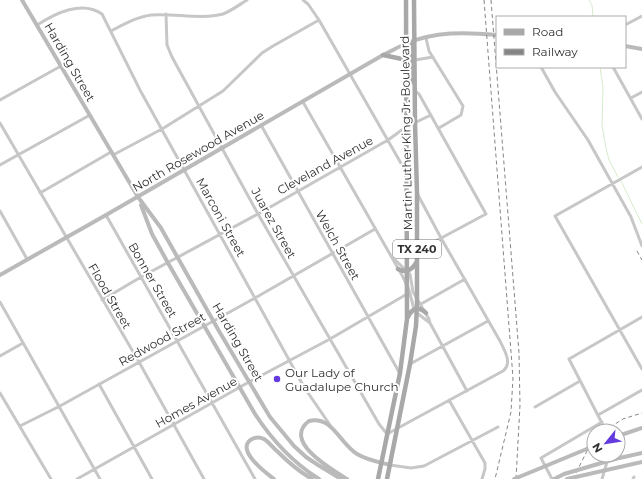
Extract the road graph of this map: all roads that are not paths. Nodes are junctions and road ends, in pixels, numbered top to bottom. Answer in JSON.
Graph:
{"nodes":[{"id":1,"x":22,"y":0,"type":"edge"},
{"id":2,"x":247,"y":0,"type":"edge"},
{"id":3,"x":303,"y":0,"type":"edge"},
{"id":4,"x":406,"y":0,"type":"edge"},
{"id":5,"x":414,"y":0,"type":"edge"},
{"id":6,"x":166,"y":14,"type":"junction"},
{"id":7,"x":642,"y":16,"type":"edge"},
{"id":8,"x":319,"y":20,"type":"junction"},
{"id":9,"x":37,"y":25,"type":"junction"},
{"id":10,"x":626,"y":25,"type":"edge"},
{"id":11,"x":111,"y":31,"type":"junction"},
{"id":12,"x":496,"y":35,"type":"edge"},
{"id":13,"x":426,"y":38,"type":"junction"},
{"id":14,"x":410,"y":42,"type":"junction"},
{"id":15,"x":626,"y":46,"type":"edge"},
{"id":16,"x":642,"y":49,"type":"edge"},
{"id":17,"x":383,"y":55,"type":"junction"},
{"id":18,"x":433,"y":57,"type":"junction"},
{"id":19,"x":415,"y":60,"type":"junction"},
{"id":20,"x":406,"y":63,"type":"junction"},
{"id":21,"x":61,"y":66,"type":"junction"},
{"id":22,"x":543,"y":68,"type":"edge"},
{"id":23,"x":614,"y":68,"type":"edge"},
{"id":24,"x":350,"y":75,"type":"junction"},
{"id":25,"x":415,"y":90,"type":"junction"},
{"id":26,"x":642,"y":92,"type":"edge"},
{"id":27,"x":630,"y":98,"type":"junction"},
{"id":28,"x":0,"y":100,"type":"edge"},
{"id":29,"x":303,"y":102,"type":"junction"},
{"id":30,"x":199,"y":106,"type":"junction"},
{"id":31,"x":90,"y":115,"type":"junction"},
{"id":32,"x":431,"y":115,"type":"junction"},
{"id":33,"x":642,"y":119,"type":"edge"},
{"id":34,"x":0,"y":123,"type":"edge"},
{"id":35,"x":415,"y":123,"type":"junction"},
{"id":36,"x":261,"y":125,"type":"junction"},
{"id":37,"x":406,"y":127,"type":"junction"},
{"id":38,"x":439,"y":128,"type":"junction"},
{"id":39,"x":162,"y":129,"type":"junction"},
{"id":40,"x":388,"y":140,"type":"junction"},
{"id":41,"x":222,"y":147,"type":"junction"},
{"id":42,"x":112,"y":154,"type":"junction"},
{"id":43,"x":19,"y":155,"type":"junction"},
{"id":44,"x":0,"y":165,"type":"edge"},
{"id":45,"x":341,"y":167,"type":"junction"},
{"id":46,"x":642,"y":167,"type":"edge"},
{"id":47,"x":183,"y":169,"type":"junction"},
{"id":48,"x":407,"y":173,"type":"junction"},
{"id":49,"x":612,"y":183,"type":"junction"},
{"id":50,"x":297,"y":191,"type":"junction"},
{"id":51,"x":40,"y":193,"type":"junction"},
{"id":52,"x":417,"y":193,"type":"junction"},
{"id":53,"x":138,"y":197,"type":"junction"},
{"id":54,"x":0,"y":211,"type":"edge"},
{"id":55,"x":258,"y":214,"type":"junction"},
{"id":56,"x":106,"y":215,"type":"junction"},
{"id":57,"x":375,"y":229,"type":"junction"},
{"id":58,"x":221,"y":235,"type":"junction"},
{"id":59,"x":66,"y":237,"type":"junction"},
{"id":60,"x":441,"y":238,"type":"junction"},
{"id":61,"x":642,"y":246,"type":"edge"},
{"id":62,"x":417,"y":251,"type":"junction"},
{"id":63,"x":333,"y":253,"type":"junction"},
{"id":64,"x":389,"y":254,"type":"junction"},
{"id":65,"x":178,"y":258,"type":"junction"},
{"id":66,"x":27,"y":259,"type":"junction"},
{"id":67,"x":417,"y":260,"type":"junction"},
{"id":68,"x":168,"y":263,"type":"junction"},
{"id":69,"x":398,"y":269,"type":"junction"},
{"id":70,"x":407,"y":271,"type":"junction"},
{"id":71,"x":0,"y":274,"type":"edge"},
{"id":72,"x":294,"y":276,"type":"junction"},
{"id":73,"x":141,"y":277,"type":"junction"},
{"id":74,"x":465,"y":279,"type":"junction"},
{"id":75,"x":407,"y":286,"type":"junction"},
{"id":76,"x":407,"y":294,"type":"junction"},
{"id":77,"x":255,"y":298,"type":"junction"},
{"id":78,"x":417,"y":299,"type":"junction"},
{"id":79,"x":102,"y":300,"type":"junction"},
{"id":80,"x":0,"y":302,"type":"edge"},
{"id":81,"x":421,"y":304,"type":"junction"},
{"id":82,"x":416,"y":310,"type":"junction"},
{"id":83,"x":426,"y":313,"type":"junction"},
{"id":84,"x":642,"y":317,"type":"edge"},
{"id":85,"x":368,"y":318,"type":"junction"},
{"id":86,"x":407,"y":319,"type":"junction"},
{"id":87,"x":213,"y":321,"type":"junction"},
{"id":88,"x":488,"y":321,"type":"junction"},
{"id":89,"x":430,"y":323,"type":"junction"},
{"id":90,"x":204,"y":326,"type":"junction"},
{"id":91,"x":620,"y":330,"type":"junction"},
{"id":92,"x":330,"y":339,"type":"junction"},
{"id":93,"x":177,"y":341,"type":"junction"},
{"id":94,"x":23,"y":343,"type":"junction"},
{"id":95,"x":443,"y":347,"type":"junction"},
{"id":96,"x":0,"y":356,"type":"edge"},
{"id":97,"x":289,"y":361,"type":"junction"},
{"id":98,"x":139,"y":362,"type":"junction"},
{"id":99,"x":410,"y":364,"type":"junction"},
{"id":100,"x":642,"y":369,"type":"edge"},
{"id":101,"x":400,"y":373,"type":"junction"},
{"id":102,"x":580,"y":381,"type":"junction"},
{"id":103,"x":249,"y":382,"type":"junction"},
{"id":104,"x":99,"y":384,"type":"junction"},
{"id":105,"x":240,"y":387,"type":"junction"},
{"id":106,"x":642,"y":390,"type":"edge"},
{"id":107,"x":467,"y":391,"type":"junction"},
{"id":108,"x":0,"y":393,"type":"edge"},
{"id":109,"x":449,"y":400,"type":"junction"},
{"id":110,"x":212,"y":403,"type":"junction"},
{"id":111,"x":60,"y":406,"type":"junction"},
{"id":112,"x":534,"y":407,"type":"dead end"},
{"id":113,"x":598,"y":415,"type":"junction"},
{"id":114,"x":602,"y":422,"type":"joint"},
{"id":115,"x":174,"y":425,"type":"junction"},
{"id":116,"x":20,"y":426,"type":"junction"},
{"id":117,"x":498,"y":427,"type":"dead end"},
{"id":118,"x":332,"y":428,"type":"junction"},
{"id":119,"x":642,"y":428,"type":"edge"},
{"id":120,"x":397,"y":430,"type":"junction"},
{"id":121,"x":626,"y":433,"type":"edge"},
{"id":122,"x":387,"y":434,"type":"junction"},
{"id":123,"x":472,"y":440,"type":"junction"},
{"id":124,"x":135,"y":447,"type":"junction"},
{"id":125,"x":586,"y":449,"type":"edge"},
{"id":126,"x":642,"y":453,"type":"edge"},
{"id":127,"x":382,"y":462,"type":"junction"},
{"id":128,"x":642,"y":462,"type":"edge"},
{"id":129,"x":607,"y":463,"type":"edge"},
{"id":130,"x":390,"y":464,"type":"junction"},
{"id":131,"x":94,"y":469,"type":"junction"},
{"id":132,"x":51,"y":479,"type":"edge"},
{"id":133,"x":77,"y":479,"type":"edge"},
{"id":134,"x":100,"y":479,"type":"edge"},
{"id":135,"x":152,"y":479,"type":"edge"},
{"id":136,"x":204,"y":479,"type":"edge"},
{"id":137,"x":255,"y":479,"type":"edge"},
{"id":138,"x":274,"y":479,"type":"edge"},
{"id":139,"x":312,"y":479,"type":"edge"},
{"id":140,"x":319,"y":479,"type":"edge"},
{"id":141,"x":341,"y":479,"type":"edge"},
{"id":142,"x":347,"y":479,"type":"edge"},
{"id":143,"x":378,"y":479,"type":"edge"},
{"id":144,"x":387,"y":479,"type":"edge"},
{"id":145,"x":482,"y":479,"type":"edge"},
{"id":146,"x":514,"y":479,"type":"edge"},
{"id":147,"x":553,"y":479,"type":"edge"},
{"id":148,"x":567,"y":479,"type":"edge"},
{"id":149,"x":602,"y":479,"type":"edge"}],
"edges":[{"from":1,"to":9,"type":"street","name":"Harding Street"},
{"from":2,"to":6,"type":"street"},
{"from":3,"to":8,"type":"street"},
{"from":4,"to":14,"type":"main road","name":"Martin Luther King Jr. Boulevard","number":"TX 240"},
{"from":5,"to":14,"type":"main road","name":"Martin Luther King Jr. Boulevard","number":"TX 240"},
{"from":6,"to":11,"type":"street"},
{"from":6,"to":30,"type":"street","name":"Juarez Street"},
{"from":7,"to":10,"type":"street"},
{"from":8,"to":24,"type":"street"},
{"from":8,"to":30,"type":"street"},
{"from":9,"to":11,"type":"street","name":"Marconi Street"},
{"from":9,"to":21,"type":"street","name":"Harding Street"},
{"from":11,"to":39,"type":"street","name":"Marconi Street"},
{"from":12,"to":13,"type":"street","name":"North Rosewood Avenue"},
{"from":13,"to":14,"type":"street","name":"North Rosewood Avenue"},
{"from":13,"to":18,"type":"street"},
{"from":14,"to":17,"type":"street","name":"North Rosewood Avenue"},
{"from":14,"to":19,"type":"main road","name":"Martin Luther King Jr. Boulevard","number":"TX 240"},
{"from":14,"to":20,"type":"main road","name":"Martin Luther King Jr. Boulevard","number":"TX 240"},
{"from":14,"to":25,"type":"main road"},
{"from":15,"to":16,"type":"street"},
{"from":17,"to":20,"type":"main road"},
{"from":17,"to":24,"type":"street","name":"North Rosewood Avenue"},
{"from":18,"to":19,"type":"street"},
{"from":18,"to":38,"type":"street"},
{"from":19,"to":25,"type":"main road","name":"Martin Luther King Jr. Boulevard","number":"TX 240"},
{"from":20,"to":37,"type":"main road","name":"Martin Luther King Jr. Boulevard","number":"TX 240"},
{"from":21,"to":28,"type":"street"},
{"from":21,"to":31,"type":"street","name":"Harding Street"},
{"from":22,"to":49,"type":"street"},
{"from":23,"to":27,"type":"street"},
{"from":24,"to":29,"type":"street","name":"North Rosewood Avenue"},
{"from":24,"to":40,"type":"street"},
{"from":25,"to":32,"type":"street"},
{"from":25,"to":35,"type":"main road","name":"Martin Luther King Jr. Boulevard","number":"TX 240"},
{"from":26,"to":27,"type":"street"},
{"from":27,"to":33,"type":"street"},
{"from":29,"to":36,"type":"street","name":"North Rosewood Avenue"},
{"from":29,"to":45,"type":"street"},
{"from":30,"to":39,"type":"street"},
{"from":30,"to":41,"type":"street","name":"Juarez Street"},
{"from":31,"to":42,"type":"street","name":"Harding Street"},
{"from":31,"to":43,"type":"street"},
{"from":32,"to":35,"type":"street","name":"Cleveland Avenue"},
{"from":32,"to":38,"type":"street"},
{"from":34,"to":43,"type":"street","name":"Flood Street"},
{"from":35,"to":37,"type":"street","name":"Cleveland Avenue"},
{"from":35,"to":52,"type":"main road","name":"Martin Luther King Jr. Boulevard","number":"TX 240"},
{"from":36,"to":41,"type":"street","name":"North Rosewood Avenue"},
{"from":36,"to":50,"type":"street","name":"Welch Street"},
{"from":37,"to":40,"type":"street","name":"Cleveland Avenue"},
{"from":37,"to":48,"type":"main road","name":"Martin Luther King Jr. Boulevard","number":"TX 240"},
{"from":38,"to":60,"type":"street"},
{"from":39,"to":42,"type":"street"},
{"from":39,"to":47,"type":"street","name":"Marconi Street"},
{"from":40,"to":45,"type":"street","name":"Cleveland Avenue"},
{"from":40,"to":48,"type":"street"},
{"from":41,"to":47,"type":"street","name":"North Rosewood Avenue"},
{"from":41,"to":55,"type":"street","name":"Juarez Street"},
{"from":42,"to":51,"type":"street"},
{"from":42,"to":53,"type":"street","name":"Harding Street"},
{"from":43,"to":44,"type":"street"},
{"from":43,"to":51,"type":"street","name":"Flood Street"},
{"from":45,"to":50,"type":"street","name":"Cleveland Avenue"},
{"from":45,"to":57,"type":"street"},
{"from":46,"to":49,"type":"street"},
{"from":47,"to":53,"type":"street","name":"North Rosewood Avenue"},
{"from":47,"to":58,"type":"street","name":"Marconi Street"},
{"from":48,"to":70,"type":"main road","name":"Martin Luther King Jr. Boulevard","number":"TX 240"},
{"from":49,"to":61,"type":"street"},
{"from":49,"to":91,"type":"street"},
{"from":50,"to":55,"type":"street","name":"Cleveland Avenue"},
{"from":50,"to":63,"type":"street","name":"Welch Street"},
{"from":51,"to":59,"type":"street","name":"Flood Street"},
{"from":52,"to":60,"type":"street"},
{"from":52,"to":62,"type":"main road","name":"Martin Luther King Jr. Boulevard","number":"TX 240"},
{"from":53,"to":56,"type":"street","name":"North Rosewood Avenue"},
{"from":53,"to":65,"type":"street","name":"Harding Street"},
{"from":53,"to":68,"type":"street","name":"Harding Street"},
{"from":54,"to":66,"type":"street"},
{"from":55,"to":58,"type":"street","name":"Cleveland Avenue"},
{"from":55,"to":72,"type":"street","name":"Juarez Street"},
{"from":56,"to":59,"type":"street","name":"North Rosewood Avenue"},
{"from":56,"to":73,"type":"street","name":"Bonner Street"},
{"from":57,"to":63,"type":"street","name":"Redwood Street"},
{"from":57,"to":64,"type":"street"},
{"from":58,"to":65,"type":"street","name":"Cleveland Avenue"},
{"from":58,"to":77,"type":"street","name":"Marconi Street"},
{"from":59,"to":66,"type":"street","name":"North Rosewood Avenue"},
{"from":59,"to":79,"type":"street","name":"Flood Street"},
{"from":60,"to":62,"type":"street"},
{"from":60,"to":74,"type":"street"},
{"from":62,"to":67,"type":"main road","name":"Martin Luther King Jr. Boulevard","number":"TX 240"},
{"from":63,"to":72,"type":"street","name":"Redwood Street"},
{"from":63,"to":85,"type":"street","name":"Welch Street"},
{"from":64,"to":69,"type":"street"},
{"from":64,"to":70,"type":"street"},
{"from":65,"to":68,"type":"street","name":"Cleveland Avenue"},
{"from":65,"to":87,"type":"street","name":"Harding Street"},
{"from":66,"to":71,"type":"street","name":"North Rosewood Avenue"},
{"from":67,"to":70,"type":"main road"},
{"from":67,"to":78,"type":"main road","name":"Martin Luther King Jr. Boulevard","number":"TX 240"},
{"from":68,"to":73,"type":"street","name":"Cleveland Avenue"},
{"from":68,"to":90,"type":"street","name":"Harding Street"},
{"from":69,"to":70,"type":"main road"},
{"from":69,"to":75,"type":"street"},
{"from":70,"to":75,"type":"main road","name":"Martin Luther King Jr. Boulevard","number":"TX 240"},
{"from":70,"to":78,"type":"street"},
{"from":72,"to":77,"type":"street","name":"Redwood Street"},
{"from":72,"to":92,"type":"street","name":"Juarez Street"},
{"from":73,"to":79,"type":"street","name":"Cleveland Avenue"},
{"from":73,"to":93,"type":"street","name":"Bonner Street"},
{"from":74,"to":81,"type":"street"},
{"from":74,"to":88,"type":"street"},
{"from":75,"to":76,"type":"main road","name":"Martin Luther King Jr. Boulevard","number":"TX 240"},
{"from":75,"to":82,"type":"street"},
{"from":76,"to":85,"type":"street","name":"Homes Avenue"},
{"from":76,"to":86,"type":"main road","name":"Martin Luther King Jr. Boulevard","number":"TX 240"},
{"from":77,"to":87,"type":"street","name":"Redwood Street"},
{"from":77,"to":97,"type":"street","name":"Marconi Street"},
{"from":78,"to":81,"type":"street"},
{"from":78,"to":82,"type":"main road","name":"Martin Luther King Jr. Boulevard","number":"TX 240"},
{"from":79,"to":98,"type":"street","name":"Flood Street"},
{"from":80,"to":94,"type":"street"},
{"from":81,"to":83,"type":"street"},
{"from":82,"to":83,"type":"main road"},
{"from":82,"to":86,"type":"main road"},
{"from":82,"to":89,"type":"street"},
{"from":82,"to":99,"type":"main road","name":"Martin Luther King Jr. Boulevard","number":"TX 240"},
{"from":83,"to":89,"type":"street"},
{"from":84,"to":91,"type":"street"},
{"from":85,"to":92,"type":"street","name":"Homes Avenue"},
{"from":85,"to":101,"type":"street","name":"Welch Street"},
{"from":86,"to":101,"type":"main road","name":"Martin Luther King Jr. Boulevard","number":"TX 240"},
{"from":87,"to":90,"type":"street","name":"Redwood Street"},
{"from":87,"to":103,"type":"street","name":"Harding Street"},
{"from":88,"to":95,"type":"street"},
{"from":88,"to":107,"type":"street"},
{"from":89,"to":95,"type":"street"},
{"from":90,"to":93,"type":"street","name":"Redwood Street"},
{"from":90,"to":105,"type":"street","name":"Harding Street"},
{"from":91,"to":100,"type":"street"},
{"from":91,"to":102,"type":"street"},
{"from":92,"to":97,"type":"street","name":"Homes Avenue"},
{"from":92,"to":122,"type":"street","name":"Juarez Street"},
{"from":93,"to":98,"type":"street","name":"Redwood Street"},
{"from":93,"to":110,"type":"street","name":"Bonner Street"},
{"from":94,"to":96,"type":"street"},
{"from":94,"to":111,"type":"street"},
{"from":95,"to":99,"type":"street"},
{"from":95,"to":107,"type":"street"},
{"from":97,"to":103,"type":"street","name":"Homes Avenue"},
{"from":97,"to":118,"type":"street","name":"Marconi Street"},
{"from":98,"to":104,"type":"street","name":"Redwood Street"},
{"from":98,"to":115,"type":"street","name":"Flood Street"},
{"from":99,"to":120,"type":"main road","name":"Martin Luther King Jr. Boulevard","number":"TX 240"},
{"from":101,"to":122,"type":"main road","name":"Martin Luther King Jr. Boulevard","number":"TX 240"},
{"from":102,"to":112,"type":"street"},
{"from":102,"to":113,"type":"street"},
{"from":103,"to":105,"type":"street","name":"Homes Avenue"},
{"from":103,"to":141,"type":"street","name":"Harding Street"},
{"from":104,"to":111,"type":"street","name":"Redwood Street"},
{"from":104,"to":124,"type":"street"},
{"from":105,"to":110,"type":"street","name":"Homes Avenue"},
{"from":105,"to":140,"type":"street","name":"Harding Street"},
{"from":106,"to":113,"type":"street"},
{"from":107,"to":109,"type":"street"},
{"from":108,"to":116,"type":"street"},
{"from":109,"to":120,"type":"street"},
{"from":109,"to":123,"type":"street"},
{"from":110,"to":115,"type":"street","name":"Homes Avenue"},
{"from":110,"to":137,"type":"street","name":"Bonner Street"},
{"from":111,"to":116,"type":"street","name":"Redwood Street"},
{"from":111,"to":131,"type":"street"},
{"from":113,"to":114,"type":"street"},
{"from":114,"to":147,"type":"street"},
{"from":115,"to":124,"type":"street","name":"Homes Avenue"},
{"from":115,"to":136,"type":"street","name":"Flood Street"},
{"from":116,"to":132,"type":"street"},
{"from":117,"to":123,"type":"street"},
{"from":118,"to":127,"type":"street","name":"Marconi Street"},
{"from":118,"to":142,"type":"street"},
{"from":119,"to":121,"type":"street"},
{"from":120,"to":122,"type":"street"},
{"from":120,"to":130,"type":"main road","name":"Martin Luther King Jr. Boulevard","number":"TX 240"},
{"from":122,"to":127,"type":"main road","name":"Martin Luther King Jr. Boulevard","number":"TX 240"},
{"from":123,"to":130,"type":"street"},
{"from":123,"to":145,"type":"street"},
{"from":124,"to":131,"type":"street","name":"Homes Avenue"},
{"from":124,"to":135,"type":"street"},
{"from":125,"to":146,"type":"street","bridge":true},
{"from":126,"to":147,"type":"street","bridge":true},
{"from":127,"to":130,"type":"street","name":"Marconi Street"},
{"from":127,"to":143,"type":"main road","name":"Martin Luther King Jr. Boulevard","number":"TX 240"},
{"from":128,"to":148,"type":"street","bridge":true},
{"from":129,"to":149,"type":"street"},
{"from":130,"to":144,"type":"main road","name":"Martin Luther King Jr. Boulevard","number":"TX 240"},
{"from":131,"to":133,"type":"street","name":"Homes Avenue"},
{"from":131,"to":134,"type":"street"},
{"from":138,"to":139,"type":"street"}]}
